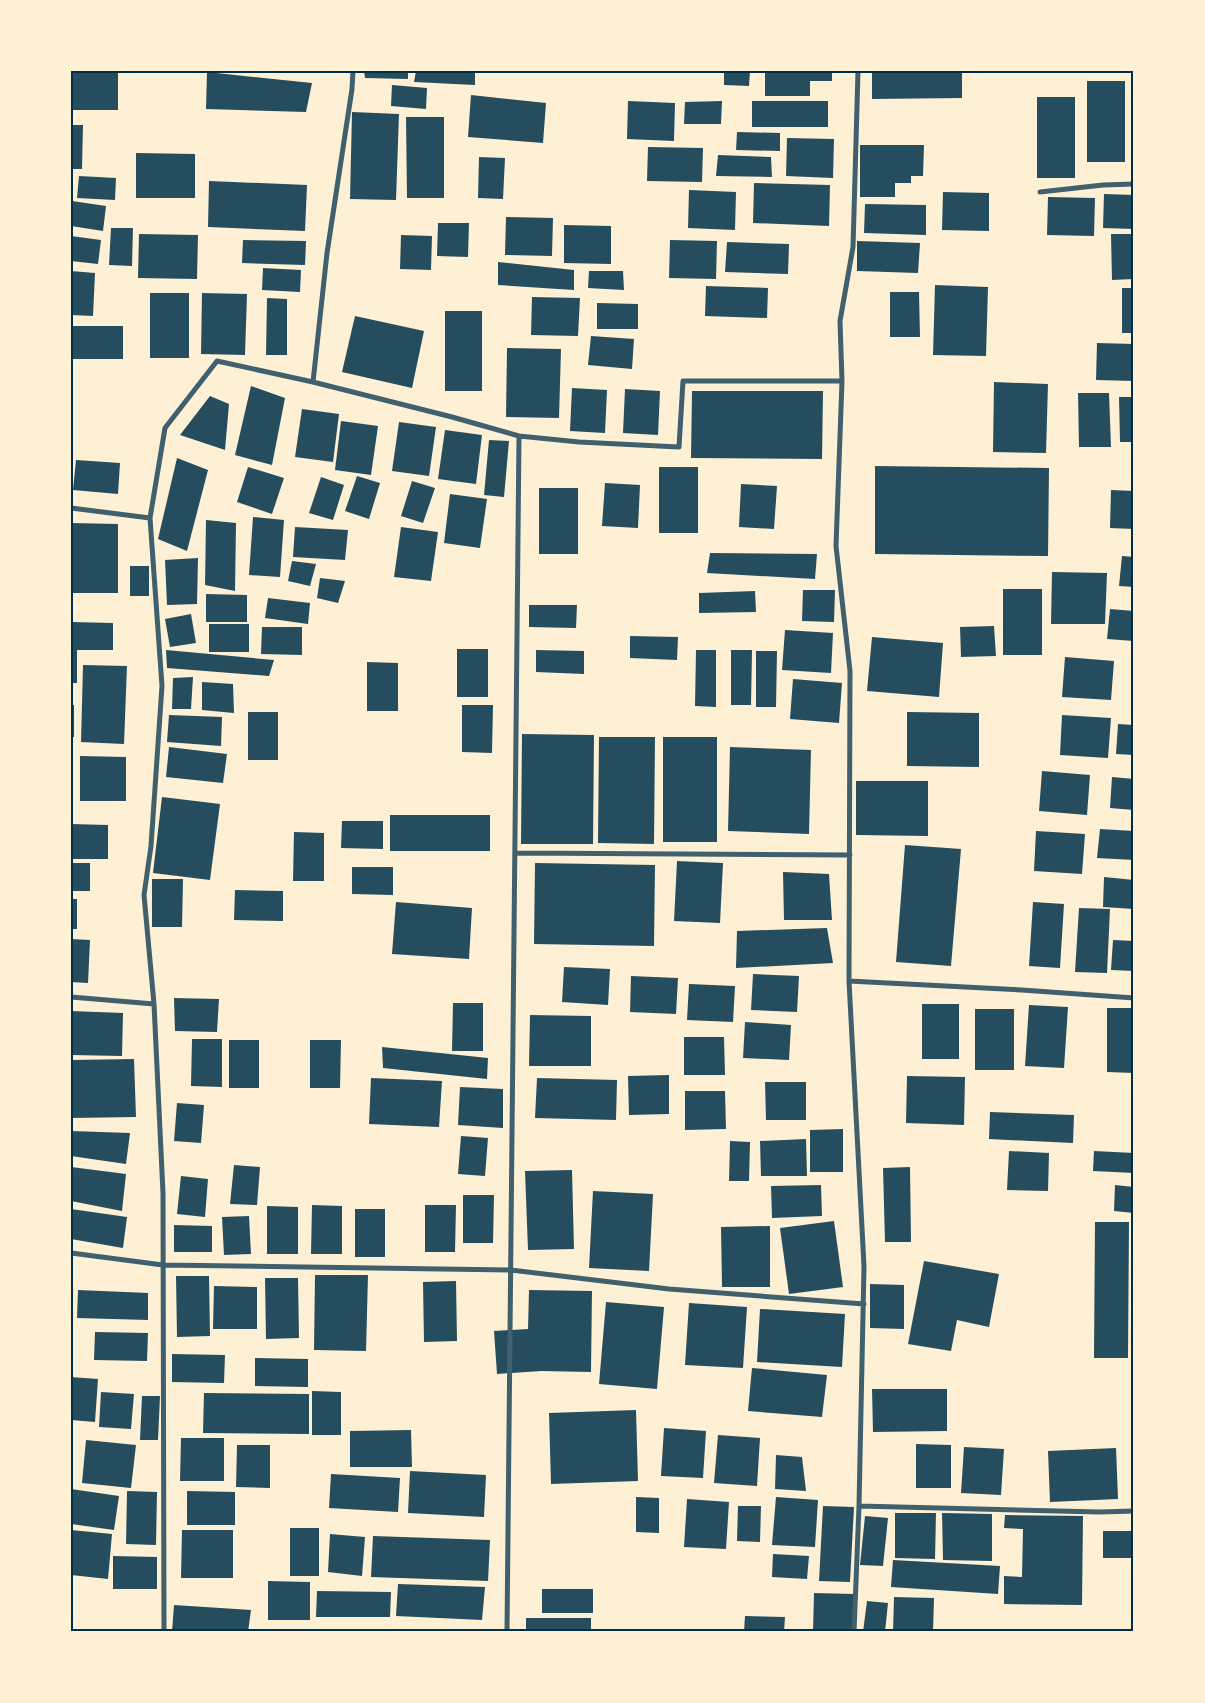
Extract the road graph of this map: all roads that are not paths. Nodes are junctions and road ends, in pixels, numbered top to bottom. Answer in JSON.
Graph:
{"nodes":[{"id":1,"x":353,"y":71,"type":"edge"},
{"id":2,"x":858,"y":71,"type":"edge"},
{"id":3,"x":1134,"y":184,"type":"edge"},
{"id":4,"x":1040,"y":192,"type":"dead end"},
{"id":5,"x":842,"y":381,"type":"junction"},
{"id":6,"x":313,"y":382,"type":"junction"},
{"id":7,"x":519,"y":436,"type":"junction"},
{"id":8,"x":71,"y":508,"type":"edge"},
{"id":9,"x":150,"y":518,"type":"junction"},
{"id":10,"x":515,"y":853,"type":"junction"},
{"id":11,"x":850,"y":855,"type":"junction"},
{"id":12,"x":849,"y":982,"type":"junction"},
{"id":13,"x":71,"y":997,"type":"edge"},
{"id":14,"x":1134,"y":998,"type":"edge"},
{"id":15,"x":154,"y":1004,"type":"junction"},
{"id":16,"x":71,"y":1253,"type":"edge"},
{"id":17,"x":163,"y":1265,"type":"junction"},
{"id":18,"x":511,"y":1270,"type":"junction"},
{"id":19,"x":864,"y":1304,"type":"junction"},
{"id":20,"x":859,"y":1506,"type":"junction"},
{"id":21,"x":1134,"y":1511,"type":"edge"},
{"id":22,"x":164,"y":1632,"type":"edge"},
{"id":23,"x":508,"y":1632,"type":"edge"},
{"id":24,"x":854,"y":1632,"type":"edge"}],
"edges":[{"from":1,"to":6,"type":"street"},
{"from":2,"to":5,"type":"street"},
{"from":3,"to":4,"type":"street"},
{"from":5,"to":7,"type":"street"},
{"from":5,"to":11,"type":"street"},
{"from":6,"to":7,"type":"street"},
{"from":6,"to":9,"type":"street"},
{"from":7,"to":10,"type":"street"},
{"from":8,"to":9,"type":"street"},
{"from":9,"to":15,"type":"street"},
{"from":10,"to":11,"type":"street"},
{"from":10,"to":18,"type":"street"},
{"from":11,"to":12,"type":"street"},
{"from":12,"to":14,"type":"street"},
{"from":12,"to":19,"type":"street"},
{"from":13,"to":15,"type":"street"},
{"from":15,"to":17,"type":"street"},
{"from":16,"to":17,"type":"street"},
{"from":17,"to":18,"type":"street"},
{"from":17,"to":22,"type":"street"},
{"from":18,"to":19,"type":"street"},
{"from":18,"to":23,"type":"street"},
{"from":19,"to":20,"type":"street"},
{"from":20,"to":21,"type":"street"},
{"from":20,"to":24,"type":"street"}]}
